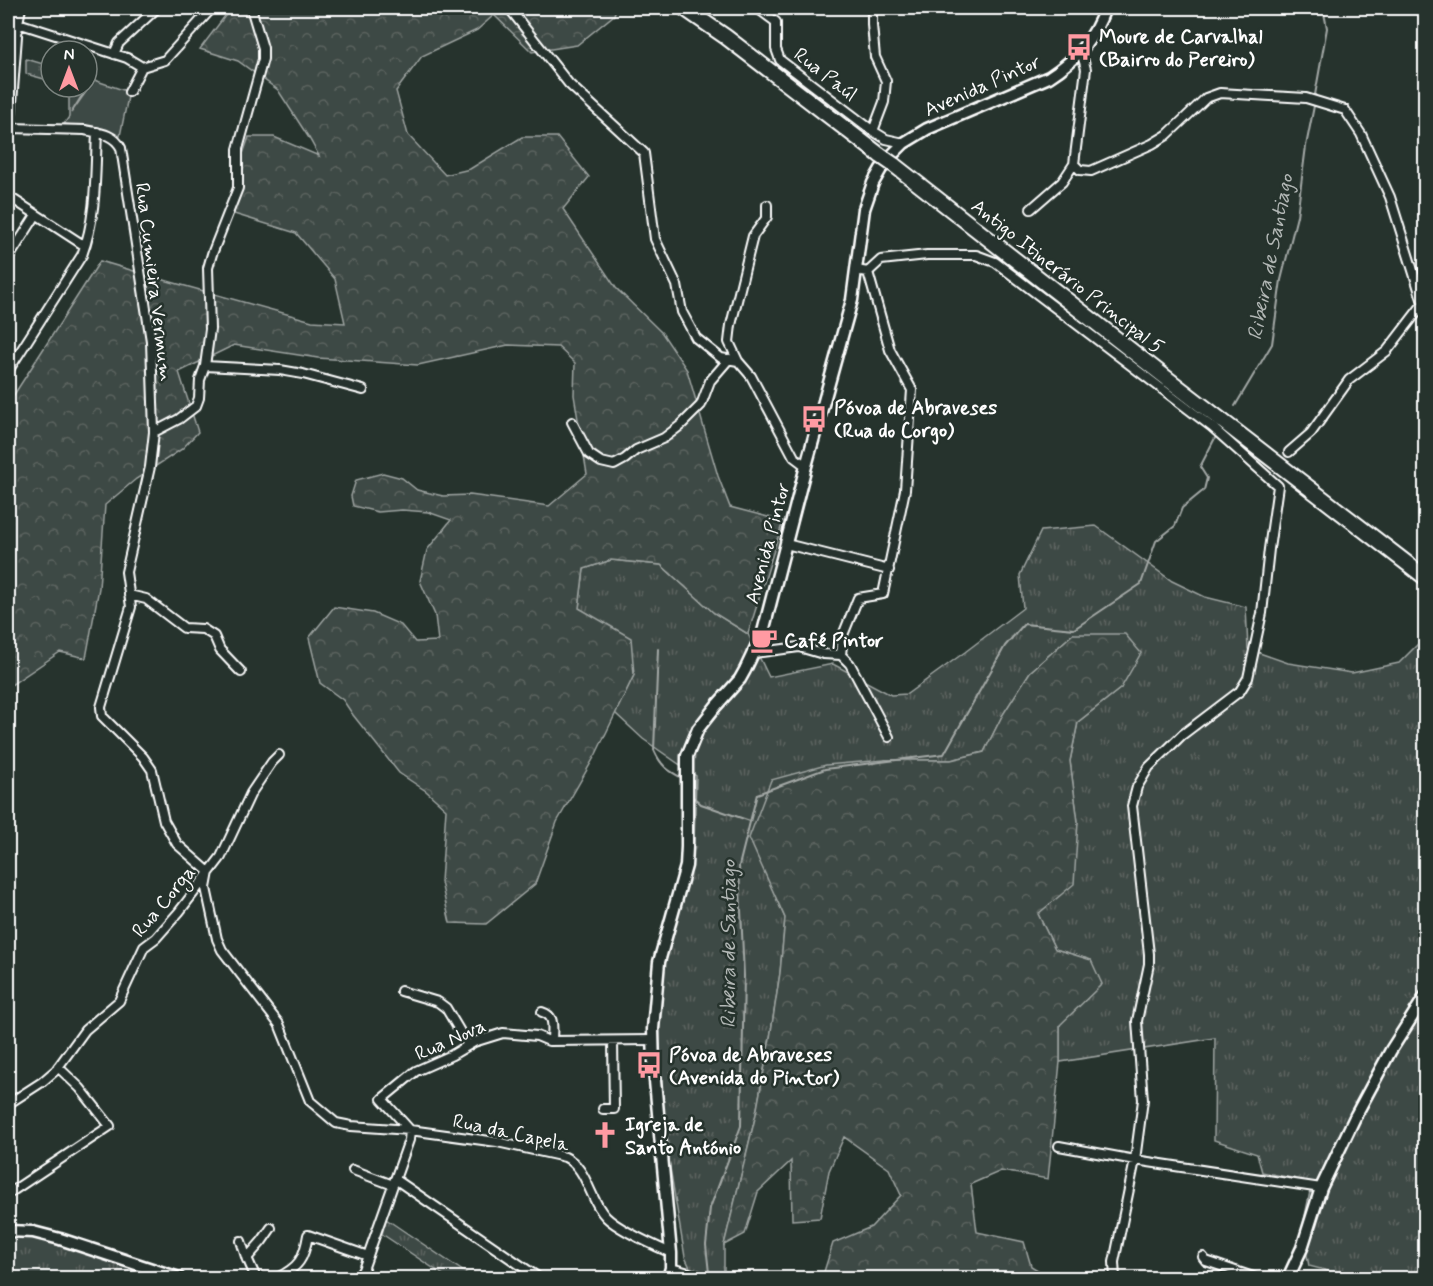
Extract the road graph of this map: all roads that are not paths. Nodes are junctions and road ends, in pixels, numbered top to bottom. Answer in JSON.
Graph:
{"nodes":[{"id":1,"x":157,"y":8,"type":"edge"},
{"id":2,"x":212,"y":8,"type":"edge"},
{"id":3,"x":251,"y":8,"type":"edge"},
{"id":4,"x":509,"y":8,"type":"edge"},
{"id":5,"x":684,"y":8,"type":"edge"},
{"id":6,"x":757,"y":8,"type":"edge"},
{"id":7,"x":872,"y":8,"type":"edge"},
{"id":8,"x":1106,"y":8,"type":"edge"},
{"id":9,"x":8,"y":12,"type":"edge"},
{"id":10,"x":20,"y":15,"type":"edge"},
{"id":11,"x":1081,"y":51,"type":"junction"},
{"id":12,"x":114,"y":54,"type":"junction"},
{"id":13,"x":141,"y":66,"type":"junction"},
{"id":14,"x":129,"y":92,"type":"dead end"},
{"id":15,"x":11,"y":128,"type":"junction"},
{"id":16,"x":873,"y":131,"type":"junction"},
{"id":17,"x":97,"y":132,"type":"junction"},
{"id":18,"x":904,"y":143,"type":"junction"},
{"id":19,"x":8,"y":156,"type":"edge"},
{"id":20,"x":1074,"y":164,"type":"junction"},
{"id":21,"x":8,"y":196,"type":"edge"},
{"id":22,"x":767,"y":205,"type":"dead end"},
{"id":23,"x":1030,"y":209,"type":"dead end"},
{"id":24,"x":36,"y":215,"type":"junction"},
{"id":25,"x":85,"y":246,"type":"junction"},
{"id":26,"x":8,"y":259,"type":"edge"},
{"id":27,"x":856,"y":270,"type":"junction"},
{"id":28,"x":868,"y":272,"type":"junction"},
{"id":29,"x":1423,"y":304,"type":"junction"},
{"id":30,"x":1425,"y":312,"type":"edge"},
{"id":31,"x":729,"y":359,"type":"junction"},
{"id":32,"x":738,"y":361,"type":"junction"},
{"id":33,"x":205,"y":366,"type":"junction"},
{"id":34,"x":8,"y":371,"type":"edge"},
{"id":35,"x":363,"y":390,"type":"dead end"},
{"id":36,"x":572,"y":422,"type":"dead end"},
{"id":37,"x":154,"y":432,"type":"junction"},
{"id":38,"x":1289,"y":452,"type":"dead end"},
{"id":39,"x":806,"y":466,"type":"junction"},
{"id":40,"x":786,"y":544,"type":"junction"},
{"id":41,"x":889,"y":570,"type":"junction"},
{"id":42,"x":1425,"y":578,"type":"edge"},
{"id":43,"x":129,"y":595,"type":"junction"},
{"id":44,"x":754,"y":653,"type":"junction"},
{"id":45,"x":841,"y":655,"type":"junction"},
{"id":46,"x":241,"y":672,"type":"dead end"},
{"id":47,"x":889,"y":737,"type":"dead end"},
{"id":48,"x":279,"y":755,"type":"dead end"},
{"id":49,"x":209,"y":872,"type":"junction"},
{"id":50,"x":401,"y":991,"type":"dead end"},
{"id":51,"x":1425,"y":995,"type":"edge"},
{"id":52,"x":542,"y":1012,"type":"dead end"},
{"id":53,"x":653,"y":1040,"type":"junction"},
{"id":54,"x":552,"y":1041,"type":"junction"},
{"id":55,"x":613,"y":1041,"type":"junction"},
{"id":56,"x":468,"y":1045,"type":"junction"},
{"id":57,"x":58,"y":1067,"type":"junction"},
{"id":58,"x":8,"y":1104,"type":"edge"},
{"id":59,"x":603,"y":1109,"type":"dead end"},
{"id":60,"x":410,"y":1130,"type":"junction"},
{"id":61,"x":1059,"y":1146,"type":"dead end"},
{"id":62,"x":1135,"y":1160,"type":"junction"},
{"id":63,"x":353,"y":1170,"type":"dead end"},
{"id":64,"x":394,"y":1182,"type":"junction"},
{"id":65,"x":1321,"y":1188,"type":"junction"},
{"id":66,"x":8,"y":1194,"type":"edge"},
{"id":67,"x":271,"y":1228,"type":"dead end"},
{"id":68,"x":8,"y":1231,"type":"edge"},
{"id":69,"x":240,"y":1241,"type":"dead end"},
{"id":70,"x":671,"y":1253,"type":"junction"},
{"id":71,"x":368,"y":1256,"type":"junction"},
{"id":72,"x":1203,"y":1257,"type":"dead end"},
{"id":73,"x":248,"y":1260,"type":"junction"},
{"id":74,"x":670,"y":1273,"type":"edge"},
{"id":75,"x":361,"y":1275,"type":"edge"},
{"id":76,"x":179,"y":1278,"type":"edge"},
{"id":77,"x":256,"y":1278,"type":"edge"},
{"id":78,"x":277,"y":1278,"type":"edge"},
{"id":79,"x":372,"y":1278,"type":"edge"},
{"id":80,"x":538,"y":1278,"type":"edge"},
{"id":81,"x":708,"y":1278,"type":"edge"},
{"id":82,"x":1115,"y":1278,"type":"edge"},
{"id":83,"x":1256,"y":1278,"type":"edge"},
{"id":84,"x":1288,"y":1278,"type":"edge"}],
"edges":[{"from":1,"to":12,"type":"street"},
{"from":2,"to":13,"type":"street"},
{"from":3,"to":33,"type":"street"},
{"from":4,"to":31,"type":"street"},
{"from":5,"to":42,"type":"highway","name":"Antigo Itinerário Principal 5","bridge":true},
{"from":6,"to":16,"type":"street","name":"Rua Paúl"},
{"from":7,"to":16,"type":"street"},
{"from":8,"to":11,"type":"street","name":"Avenida Pintor"},
{"from":9,"to":10,"type":"street"},
{"from":10,"to":12,"type":"street"},
{"from":10,"to":15,"type":"street"},
{"from":11,"to":18,"type":"street","name":"Avenida Pintor"},
{"from":11,"to":20,"type":"street"},
{"from":12,"to":13,"type":"street"},
{"from":13,"to":14,"type":"street"},
{"from":15,"to":17,"type":"street"},
{"from":15,"to":19,"type":"street"},
{"from":16,"to":18,"type":"street","name":"Rua Paúl"},
{"from":17,"to":25,"type":"street"},
{"from":17,"to":37,"type":"street","name":"Rua Cumieira Vermum"},
{"from":18,"to":27,"type":"street","name":"Avenida Pintor"},
{"from":20,"to":23,"type":"street"},
{"from":20,"to":29,"type":"street"},
{"from":21,"to":24,"type":"street"},
{"from":22,"to":32,"type":"street"},
{"from":24,"to":25,"type":"street"},
{"from":24,"to":26,"type":"street"},
{"from":25,"to":34,"type":"street"},
{"from":27,"to":28,"type":"street"},
{"from":27,"to":39,"type":"street","name":"Avenida Pintor"},
{"from":28,"to":41,"type":"street"},
{"from":28,"to":62,"type":"street"},
{"from":29,"to":30,"type":"street"},
{"from":29,"to":38,"type":"street"},
{"from":31,"to":32,"type":"street"},
{"from":31,"to":36,"type":"street"},
{"from":32,"to":39,"type":"street"},
{"from":33,"to":35,"type":"street"},
{"from":33,"to":37,"type":"street"},
{"from":37,"to":43,"type":"street","name":"Rua Cumieira Vermum"},
{"from":39,"to":40,"type":"street","name":"Avenida Pintor"},
{"from":40,"to":41,"type":"street"},
{"from":40,"to":44,"type":"street","name":"Avenida Pintor"},
{"from":41,"to":45,"type":"street"},
{"from":43,"to":46,"type":"street"},
{"from":43,"to":49,"type":"street","name":"Rua Cumieira Vermum"},
{"from":44,"to":45,"type":"street"},
{"from":44,"to":53,"type":"street","name":"Avenida Pintor"},
{"from":45,"to":47,"type":"street"},
{"from":48,"to":49,"type":"street","name":"Rua Corga"},
{"from":49,"to":57,"type":"street","name":"Rua Corga"},
{"from":49,"to":60,"type":"street","name":"Rua da Capela"},
{"from":50,"to":56,"type":"street"},
{"from":51,"to":65,"type":"street"},
{"from":52,"to":54,"type":"street"},
{"from":53,"to":55,"type":"street","name":"Rua Nova"},
{"from":53,"to":70,"type":"street","name":"Avenida Pintor"},
{"from":54,"to":55,"type":"street","name":"Rua Nova"},
{"from":54,"to":56,"type":"street","name":"Rua Nova"},
{"from":55,"to":59,"type":"street"},
{"from":56,"to":60,"type":"street","name":"Rua Nova"},
{"from":57,"to":58,"type":"street","name":"Rua Corga"},
{"from":57,"to":66,"type":"street"},
{"from":60,"to":64,"type":"street"},
{"from":60,"to":70,"type":"street","name":"Rua da Capela"},
{"from":61,"to":62,"type":"street"},
{"from":62,"to":65,"type":"street"},
{"from":62,"to":82,"type":"street"},
{"from":63,"to":64,"type":"street"},
{"from":64,"to":71,"type":"street"},
{"from":64,"to":80,"type":"street"},
{"from":65,"to":84,"type":"street"},
{"from":67,"to":73,"type":"street"},
{"from":68,"to":76,"type":"street"},
{"from":69,"to":73,"type":"street"},
{"from":70,"to":74,"type":"street","name":"Avenida Pintor"},
{"from":71,"to":75,"type":"street"},
{"from":71,"to":78,"type":"street"},
{"from":72,"to":83,"type":"street"},
{"from":73,"to":77,"type":"street"},
{"from":74,"to":81,"type":"street"},
{"from":75,"to":79,"type":"street"}]}
